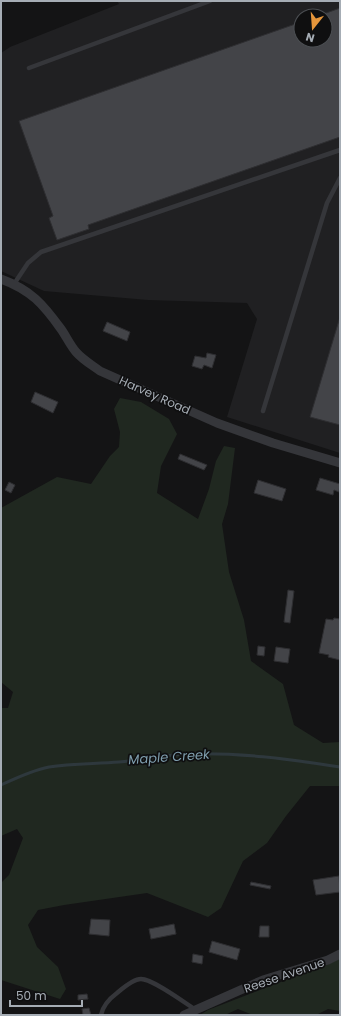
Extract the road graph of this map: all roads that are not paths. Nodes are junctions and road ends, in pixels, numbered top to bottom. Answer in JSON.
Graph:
{"nodes":[{"id":1,"x":210,"y":1,"type":"edge"},
{"id":2,"x":29,"y":68,"type":"dead end"},
{"id":3,"x":340,"y":150,"type":"edge"},
{"id":4,"x":340,"y":178,"type":"edge"},
{"id":5,"x":1,"y":279,"type":"edge"},
{"id":6,"x":14,"y":284,"type":"junction"},
{"id":7,"x":263,"y":412,"type":"dead end"},
{"id":8,"x":340,"y":463,"type":"edge"},
{"id":9,"x":340,"y":954,"type":"edge"},
{"id":10,"x":196,"y":1010,"type":"junction"},
{"id":11,"x":101,"y":1015,"type":"edge"},
{"id":12,"x":184,"y":1015,"type":"edge"}],
"edges":[{"from":1,"to":2,"type":"lane"},
{"from":3,"to":6,"type":"lane"},
{"from":4,"to":7,"type":"lane"},
{"from":5,"to":6,"type":"street","name":"Harvey Road"},
{"from":6,"to":8,"type":"street","name":"Harvey Road"},
{"from":9,"to":10,"type":"street","name":"Reese Avenue"},
{"from":10,"to":11,"type":"lane"},
{"from":10,"to":12,"type":"street","name":"Reese Avenue"}]}
